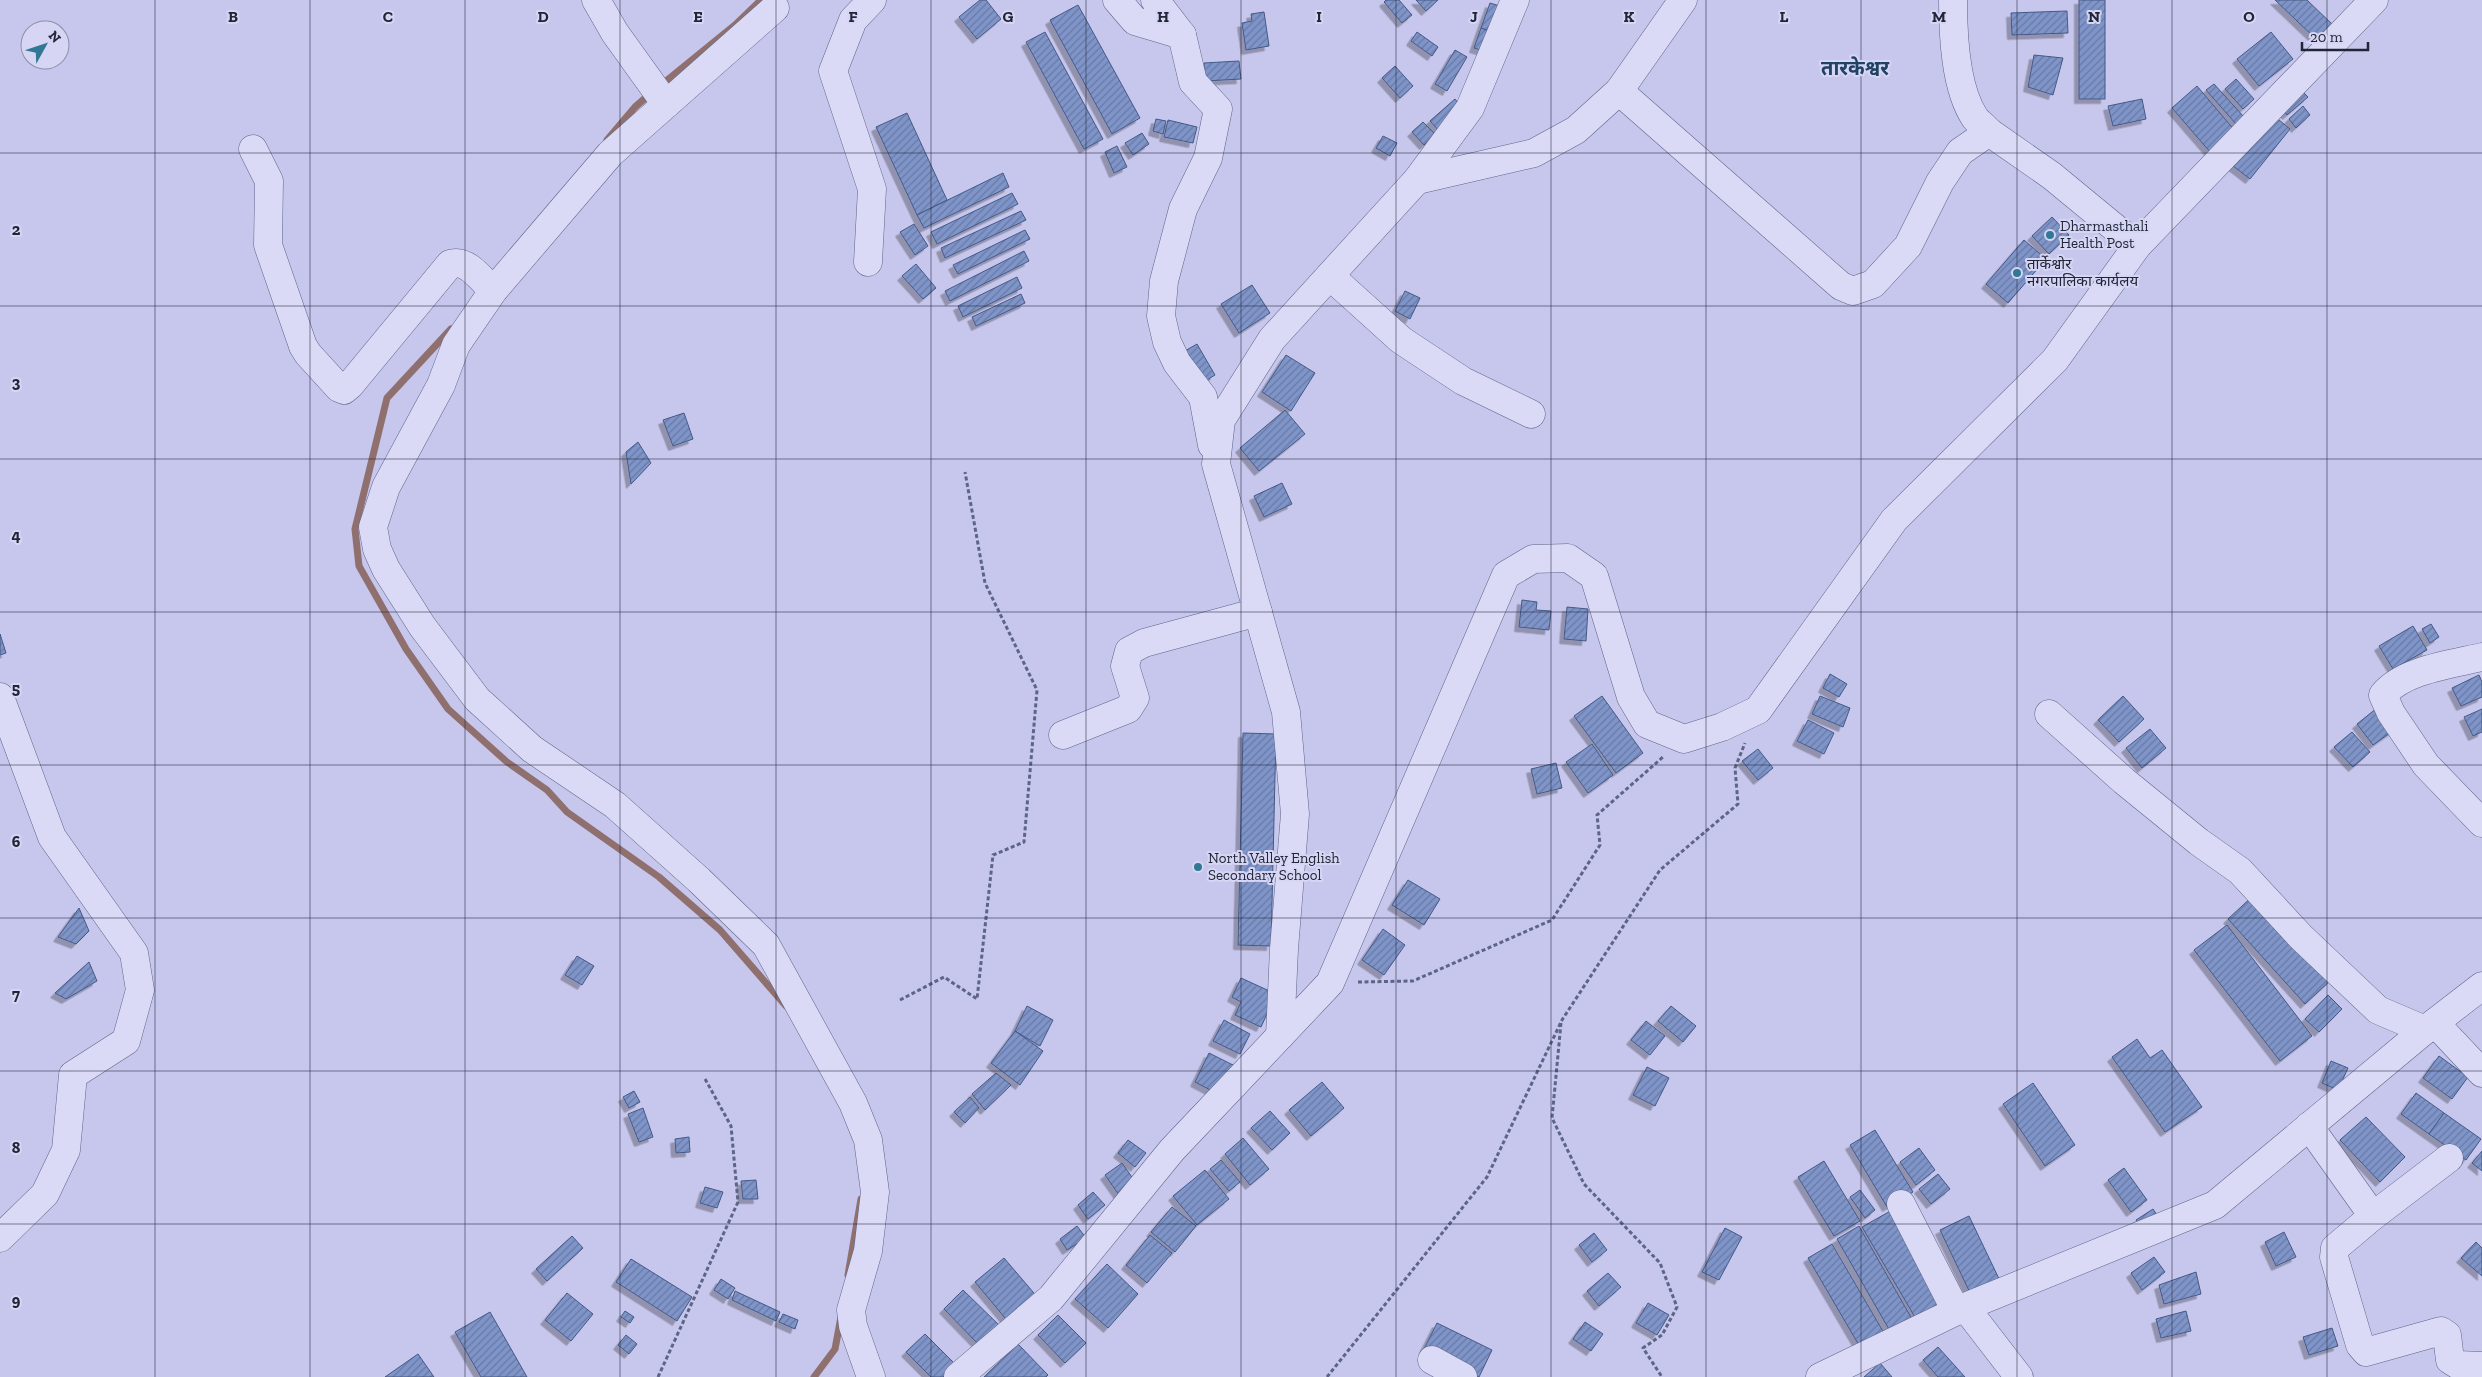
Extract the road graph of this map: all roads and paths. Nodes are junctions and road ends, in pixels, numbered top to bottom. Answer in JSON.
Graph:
{"nodes":[{"id":1,"x":596,"y":0,"type":"edge"},
{"id":2,"x":872,"y":0,"type":"edge"},
{"id":3,"x":1118,"y":0,"type":"edge"},
{"id":4,"x":1155,"y":0,"type":"edge"},
{"id":5,"x":1515,"y":0,"type":"edge"},
{"id":6,"x":1683,"y":0,"type":"edge"},
{"id":7,"x":1953,"y":0,"type":"edge"},
{"id":8,"x":2374,"y":0,"type":"edge"},
{"id":9,"x":775,"y":8,"type":"dead end"},
{"id":10,"x":1182,"y":35,"type":"junction"},
{"id":11,"x":1619,"y":91,"type":"junction"},
{"id":12,"x":666,"y":104,"type":"junction"},
{"id":13,"x":1989,"y":132,"type":"junction"},
{"id":14,"x":253,"y":149,"type":"dead end"},
{"id":15,"x":1417,"y":180,"type":"junction"},
{"id":16,"x":2137,"y":246,"type":"junction"},
{"id":17,"x":868,"y":262,"type":"dead end"},
{"id":18,"x":1330,"y":276,"type":"junction"},
{"id":19,"x":493,"y":291,"type":"junction"},
{"id":20,"x":1531,"y":414,"type":"dead end"},
{"id":21,"x":1216,"y":464,"type":"junction"},
{"id":22,"x":965,"y":472,"type":"dead end"},
{"id":23,"x":1258,"y":612,"type":"junction"},
{"id":24,"x":2482,"y":657,"type":"edge"},
{"id":25,"x":0,"y":697,"type":"edge"},
{"id":26,"x":1758,"y":710,"type":"junction"},
{"id":27,"x":2049,"y":714,"type":"dead end"},
{"id":28,"x":1063,"y":735,"type":"dead end"},
{"id":29,"x":1684,"y":739,"type":"junction"},
{"id":30,"x":2482,"y":823,"type":"edge"},
{"id":31,"x":1330,"y":983,"type":"junction"},
{"id":32,"x":2482,"y":986,"type":"edge"},
{"id":33,"x":900,"y":1000,"type":"dead end"},
{"id":34,"x":1562,"y":1020,"type":"junction"},
{"id":35,"x":2430,"y":1026,"type":"junction"},
{"id":36,"x":1280,"y":1036,"type":"junction"},
{"id":37,"x":2482,"y":1073,"type":"edge"},
{"id":38,"x":704,"y":1077,"type":"dead end"},
{"id":39,"x":2309,"y":1126,"type":"junction"},
{"id":40,"x":2450,"y":1158,"type":"dead end"},
{"id":41,"x":1901,"y":1204,"type":"dead end"},
{"id":42,"x":2373,"y":1216,"type":"junction"},
{"id":43,"x":0,"y":1238,"type":"edge"},
{"id":44,"x":1960,"y":1309,"type":"junction"},
{"id":45,"x":1432,"y":1360,"type":"dead end"},
{"id":46,"x":2482,"y":1366,"type":"edge"},
{"id":47,"x":658,"y":1377,"type":"edge"},
{"id":48,"x":871,"y":1377,"type":"edge"},
{"id":49,"x":958,"y":1377,"type":"edge"},
{"id":50,"x":1327,"y":1377,"type":"edge"},
{"id":51,"x":1463,"y":1377,"type":"edge"},
{"id":52,"x":1662,"y":1377,"type":"edge"},
{"id":53,"x":1820,"y":1377,"type":"edge"},
{"id":54,"x":2019,"y":1377,"type":"edge"}],
"edges":[{"from":1,"to":12,"type":"street"},
{"from":2,"to":17,"type":"street"},
{"from":3,"to":10,"type":"street"},
{"from":4,"to":10,"type":"street"},
{"from":5,"to":15,"type":"street"},
{"from":6,"to":11,"type":"street"},
{"from":7,"to":13,"type":"street"},
{"from":8,"to":16,"type":"street"},
{"from":9,"to":12,"type":"street"},
{"from":10,"to":21,"type":"street"},
{"from":11,"to":13,"type":"street"},
{"from":11,"to":15,"type":"street"},
{"from":12,"to":19,"type":"street"},
{"from":13,"to":16,"type":"street"},
{"from":14,"to":19,"type":"street"},
{"from":15,"to":18,"type":"street"},
{"from":16,"to":26,"type":"street"},
{"from":18,"to":20,"type":"street"},
{"from":18,"to":21,"type":"street"},
{"from":19,"to":48,"type":"street"},
{"from":21,"to":23,"type":"street"},
{"from":22,"to":33,"type":"path"},
{"from":23,"to":28,"type":"street"},
{"from":23,"to":36,"type":"street"},
{"from":24,"to":30,"type":"street"},
{"from":25,"to":43,"type":"street"},
{"from":26,"to":29,"type":"street"},
{"from":26,"to":34,"type":"path"},
{"from":27,"to":35,"type":"street"},
{"from":29,"to":31,"type":"path"},
{"from":29,"to":31,"type":"street"},
{"from":31,"to":36,"type":"street"},
{"from":32,"to":35,"type":"street"},
{"from":34,"to":50,"type":"path"},
{"from":34,"to":52,"type":"path"},
{"from":35,"to":37,"type":"street"},
{"from":35,"to":39,"type":"street"},
{"from":36,"to":49,"type":"street"},
{"from":38,"to":47,"type":"path"},
{"from":39,"to":42,"type":"street"},
{"from":39,"to":44,"type":"street"},
{"from":40,"to":42,"type":"street"},
{"from":41,"to":44,"type":"street"},
{"from":42,"to":46,"type":"street"},
{"from":44,"to":53,"type":"street"},
{"from":44,"to":54,"type":"street"},
{"from":45,"to":51,"type":"street"}]}
